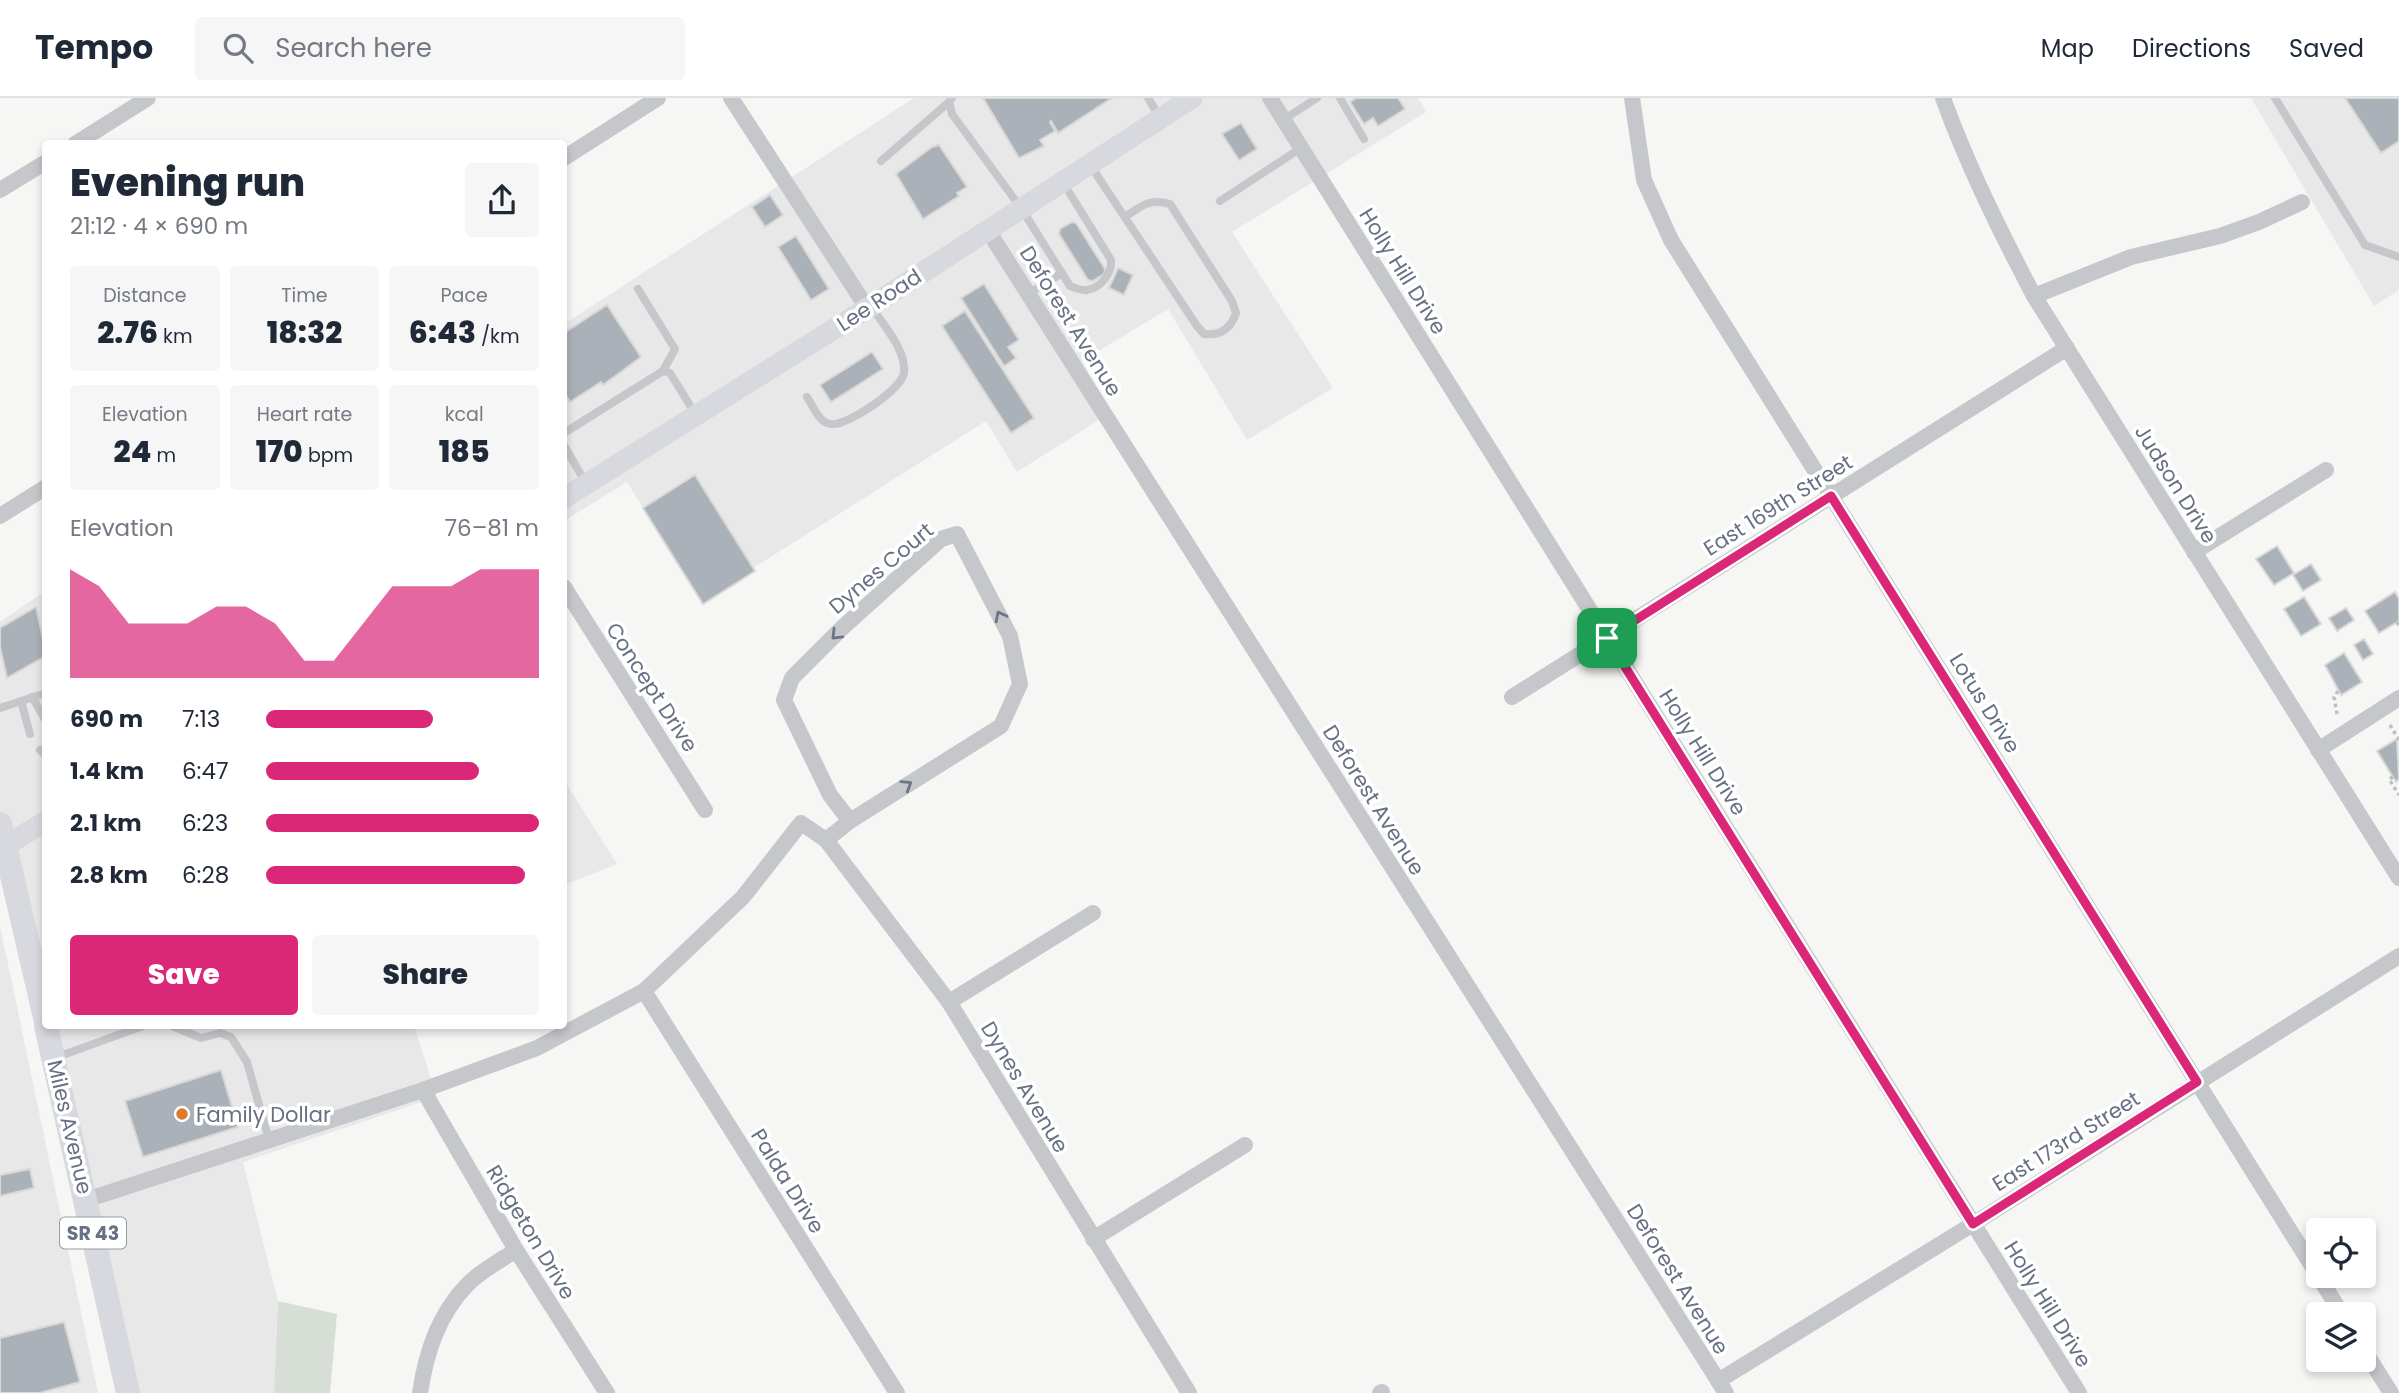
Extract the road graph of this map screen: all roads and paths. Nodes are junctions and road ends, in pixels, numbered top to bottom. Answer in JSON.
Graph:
{"nodes":[{"id":1,"x":148,"y":98,"type":"edge"},
{"id":2,"x":658,"y":98,"type":"edge"},
{"id":3,"x":731,"y":98,"type":"edge"},
{"id":4,"x":1148,"y":98,"type":"edge"},
{"id":5,"x":1192,"y":98,"type":"edge"},
{"id":6,"x":1270,"y":98,"type":"edge"},
{"id":7,"x":1317,"y":98,"type":"edge"},
{"id":8,"x":1340,"y":98,"type":"edge"},
{"id":9,"x":1632,"y":98,"type":"edge"},
{"id":10,"x":1943,"y":98,"type":"edge"},
{"id":11,"x":2275,"y":98,"type":"edge"},
{"id":12,"x":951,"y":100,"type":"edge"},
{"id":13,"x":1160,"y":118,"type":"junction"},
{"id":14,"x":1283,"y":120,"type":"junction"},
{"id":15,"x":1364,"y":139,"type":"dead end"},
{"id":16,"x":81,"y":140,"type":"edge"},
{"id":17,"x":1301,"y":148,"type":"junction"},
{"id":18,"x":567,"y":156,"type":"edge"},
{"id":19,"x":881,"y":160,"type":"dead end"},
{"id":20,"x":42,"y":164,"type":"edge"},
{"id":21,"x":1090,"y":164,"type":"junction"},
{"id":22,"x":1063,"y":181,"type":"junction"},
{"id":23,"x":0,"y":190,"type":"edge"},
{"id":24,"x":1220,"y":201,"type":"dead end"},
{"id":25,"x":2302,"y":202,"type":"dead end"},
{"id":26,"x":1021,"y":208,"type":"junction"},
{"id":27,"x":1125,"y":217,"type":"junction"},
{"id":28,"x":987,"y":229,"type":"junction"},
{"id":29,"x":2399,"y":257,"type":"edge"},
{"id":30,"x":1062,"y":273,"type":"junction"},
{"id":31,"x":638,"y":289,"type":"dead end"},
{"id":32,"x":1028,"y":294,"type":"junction"},
{"id":33,"x":2034,"y":296,"type":"junction"},
{"id":34,"x":869,"y":307,"type":"junction"},
{"id":35,"x":2067,"y":348,"type":"junction"},
{"id":36,"x":663,"y":371,"type":"junction"},
{"id":37,"x":807,"y":397,"type":"dead end"},
{"id":38,"x":696,"y":415,"type":"junction"},
{"id":39,"x":567,"y":431,"type":"edge"},
{"id":40,"x":567,"y":450,"type":"edge"},
{"id":41,"x":2326,"y":470,"type":"dead end"},
{"id":42,"x":586,"y":484,"type":"junction"},
{"id":43,"x":42,"y":490,"type":"edge"},
{"id":44,"x":567,"y":496,"type":"edge"},
{"id":45,"x":1831,"y":496,"type":"junction"},
{"id":46,"x":0,"y":516,"type":"edge"},
{"id":47,"x":2194,"y":552,"type":"junction"},
{"id":48,"x":567,"y":592,"type":"edge"},
{"id":49,"x":1607,"y":638,"type":"junction"},
{"id":50,"x":2338,"y":691,"type":"dead end"},
{"id":51,"x":42,"y":694,"type":"edge"},
{"id":52,"x":32,"y":697,"type":"junction"},
{"id":53,"x":1512,"y":697,"type":"dead end"},
{"id":54,"x":2399,"y":698,"type":"edge"},
{"id":55,"x":21,"y":701,"type":"junction"},
{"id":56,"x":0,"y":708,"type":"edge"},
{"id":57,"x":42,"y":714,"type":"edge"},
{"id":58,"x":2337,"y":714,"type":"dead end"},
{"id":59,"x":2390,"y":725,"type":"dead end"},
{"id":60,"x":30,"y":734,"type":"dead end"},
{"id":61,"x":2399,"y":740,"type":"edge"},
{"id":62,"x":2318,"y":750,"type":"junction"},
{"id":63,"x":2393,"y":777,"type":"dead end"},
{"id":64,"x":2399,"y":795,"type":"edge"},
{"id":65,"x":705,"y":810,"type":"dead end"},
{"id":66,"x":850,"y":821,"type":"junction"},
{"id":67,"x":42,"y":823,"type":"edge"},
{"id":68,"x":2,"y":840,"type":"edge"},
{"id":69,"x":826,"y":840,"type":"junction"},
{"id":70,"x":2399,"y":878,"type":"edge"},
{"id":71,"x":1093,"y":913,"type":"dead end"},
{"id":72,"x":2399,"y":956,"type":"edge"},
{"id":73,"x":644,"y":991,"type":"junction"},
{"id":74,"x":949,"y":1002,"type":"junction"},
{"id":75,"x":42,"y":1006,"type":"edge"},
{"id":76,"x":47,"y":1029,"type":"edge"},
{"id":77,"x":136,"y":1029,"type":"edge"},
{"id":78,"x":180,"y":1029,"type":"edge"},
{"id":79,"x":54,"y":1058,"type":"junction"},
{"id":80,"x":2197,"y":1082,"type":"junction"},
{"id":81,"x":423,"y":1090,"type":"junction"},
{"id":82,"x":269,"y":1140,"type":"junction"},
{"id":83,"x":1245,"y":1145,"type":"dead end"},
{"id":84,"x":86,"y":1200,"type":"junction"},
{"id":85,"x":1973,"y":1224,"type":"junction"},
{"id":86,"x":1093,"y":1239,"type":"junction"},
{"id":87,"x":516,"y":1250,"type":"junction"},
{"id":88,"x":2334,"y":1302,"type":"edge"},
{"id":89,"x":2376,"y":1369,"type":"edge"},
{"id":90,"x":1722,"y":1387,"type":"edge"},
{"id":91,"x":128,"y":1393,"type":"edge"},
{"id":92,"x":420,"y":1393,"type":"edge"},
{"id":93,"x":607,"y":1393,"type":"edge"},
{"id":94,"x":897,"y":1393,"type":"edge"},
{"id":95,"x":1189,"y":1393,"type":"edge"},
{"id":96,"x":2079,"y":1393,"type":"edge"},
{"id":97,"x":2391,"y":1393,"type":"edge"}],
"edges":[{"from":1,"to":16,"type":"street"},
{"from":2,"to":18,"type":"street"},
{"from":3,"to":34,"type":"street"},
{"from":4,"to":13,"type":"lane"},
{"from":5,"to":13,"type":"main road","name":"Lee Road"},
{"from":6,"to":14,"type":"street","name":"Holly Hill Drive"},
{"from":7,"to":14,"type":"lane"},
{"from":8,"to":15,"type":"lane"},
{"from":9,"to":45,"type":"street","name":"Lotus Drive"},
{"from":10,"to":33,"type":"street","name":"Judson Drive"},
{"from":11,"to":29,"type":"lane"},
{"from":12,"to":19,"type":"lane"},
{"from":12,"to":26,"type":"lane"},
{"from":13,"to":21,"type":"main road","name":"Lee Road"},
{"from":14,"to":17,"type":"street","name":"Holly Hill Drive"},
{"from":17,"to":24,"type":"lane"},
{"from":17,"to":49,"type":"street","name":"Holly Hill Drive"},
{"from":20,"to":23,"type":"street"},
{"from":21,"to":22,"type":"main road","name":"Lee Road"},
{"from":21,"to":27,"type":"lane"},
{"from":22,"to":26,"type":"main road","name":"Lee Road"},
{"from":22,"to":30,"type":"lane"},
{"from":25,"to":33,"type":"street"},
{"from":26,"to":28,"type":"main road","name":"Lee Road"},
{"from":26,"to":30,"type":"lane"},
{"from":27,"to":27,"type":"lane"},
{"from":28,"to":32,"type":"street","name":"Deforest Avenue"},
{"from":28,"to":34,"type":"main road","name":"Lee Road"},
{"from":30,"to":32,"type":"lane"},
{"from":31,"to":36,"type":"lane"},
{"from":32,"to":90,"type":"street","name":"Deforest Avenue"},
{"from":33,"to":35,"type":"street","name":"Judson Drive"},
{"from":34,"to":37,"type":"lane"},
{"from":34,"to":38,"type":"main road","name":"Lee Road"},
{"from":35,"to":45,"type":"street","name":"East 169th Street"},
{"from":35,"to":47,"type":"street","name":"Judson Drive"},
{"from":36,"to":38,"type":"lane"},
{"from":36,"to":39,"type":"lane"},
{"from":38,"to":42,"type":"main road","name":"Lee Road"},
{"from":40,"to":42,"type":"lane"},
{"from":41,"to":47,"type":"street"},
{"from":42,"to":44,"type":"main road","name":"Lee Road"},
{"from":43,"to":46,"type":"street"},
{"from":45,"to":49,"type":"street","name":"East 169th Street"},
{"from":45,"to":80,"type":"street","name":"Lotus Drive"},
{"from":47,"to":62,"type":"street","name":"Judson Drive"},
{"from":48,"to":65,"type":"street","name":"Concept Drive"},
{"from":49,"to":53,"type":"street","name":"East 169th Street"},
{"from":49,"to":85,"type":"street","name":"Holly Hill Drive"},
{"from":50,"to":58,"type":"path"},
{"from":51,"to":52,"type":"lane"},
{"from":52,"to":55,"type":"lane"},
{"from":52,"to":57,"type":"lane"},
{"from":54,"to":62,"type":"street"},
{"from":55,"to":56,"type":"lane"},
{"from":55,"to":60,"type":"lane"},
{"from":59,"to":61,"type":"path"},
{"from":62,"to":70,"type":"street","name":"Judson Drive"},
{"from":63,"to":64,"type":"path"},
{"from":66,"to":66,"type":"street","name":"Dynes Court","one_way":true},
{"from":66,"to":69,"type":"street","name":"Dynes Court"},
{"from":67,"to":68,"type":"main road"},
{"from":68,"to":75,"type":"main road","name":"Miles Avenue","number":"SR 43"},
{"from":69,"to":73,"type":"street","name":"Dynes Avenue"},
{"from":69,"to":74,"type":"street","name":"Dynes Avenue"},
{"from":71,"to":74,"type":"street"},
{"from":72,"to":80,"type":"street","name":"East 173rd Street"},
{"from":73,"to":81,"type":"street"},
{"from":73,"to":94,"type":"street","name":"Palda Drive"},
{"from":74,"to":86,"type":"street","name":"Dynes Avenue"},
{"from":76,"to":79,"type":"main road","name":"Miles Avenue","number":"SR 43"},
{"from":77,"to":79,"type":"lane"},
{"from":78,"to":82,"type":"lane"},
{"from":79,"to":84,"type":"main road","name":"Miles Avenue","number":"SR 43"},
{"from":80,"to":85,"type":"street","name":"East 173rd Street"},
{"from":80,"to":88,"type":"street","name":"Lotus Drive"},
{"from":81,"to":82,"type":"street"},
{"from":81,"to":87,"type":"street","name":"Ridgeton Drive"},
{"from":82,"to":84,"type":"street"},
{"from":83,"to":86,"type":"street"},
{"from":84,"to":91,"type":"main road","name":"Miles Avenue","number":"SR 43"},
{"from":85,"to":90,"type":"street","name":"East 173rd Street"},
{"from":85,"to":96,"type":"street","name":"Holly Hill Drive"},
{"from":86,"to":95,"type":"street","name":"Dynes Avenue"},
{"from":87,"to":92,"type":"street"},
{"from":87,"to":93,"type":"street","name":"Ridgeton Drive"},
{"from":89,"to":97,"type":"street"}]}
